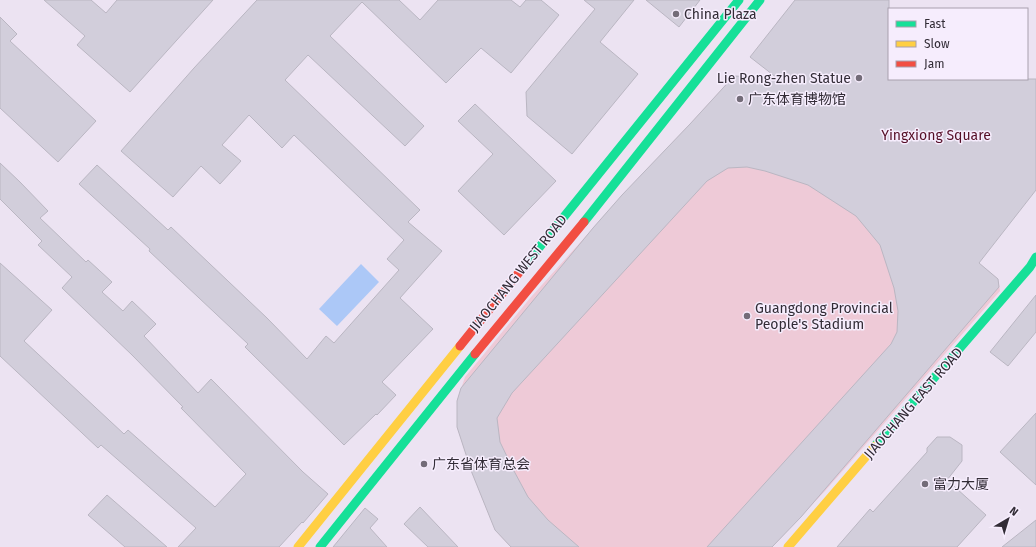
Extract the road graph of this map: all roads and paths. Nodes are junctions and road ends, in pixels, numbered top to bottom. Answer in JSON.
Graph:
{"nodes":[{"id":1,"x":739,"y":0,"type":"edge"},
{"id":2,"x":760,"y":0,"type":"edge"},
{"id":3,"x":1036,"y":257,"type":"edge"},
{"id":4,"x":298,"y":547,"type":"edge"},
{"id":5,"x":320,"y":547,"type":"edge"},
{"id":6,"x":788,"y":547,"type":"edge"}],
"edges":[{"from":1,"to":4,"type":"street","name":"JIAOCHANG WEST ROAD"},
{"from":2,"to":5,"type":"street","name":"JIAOCHANG WEST ROAD"},
{"from":3,"to":6,"type":"street","name":"JIAOCHANG EAST ROAD"}]}
